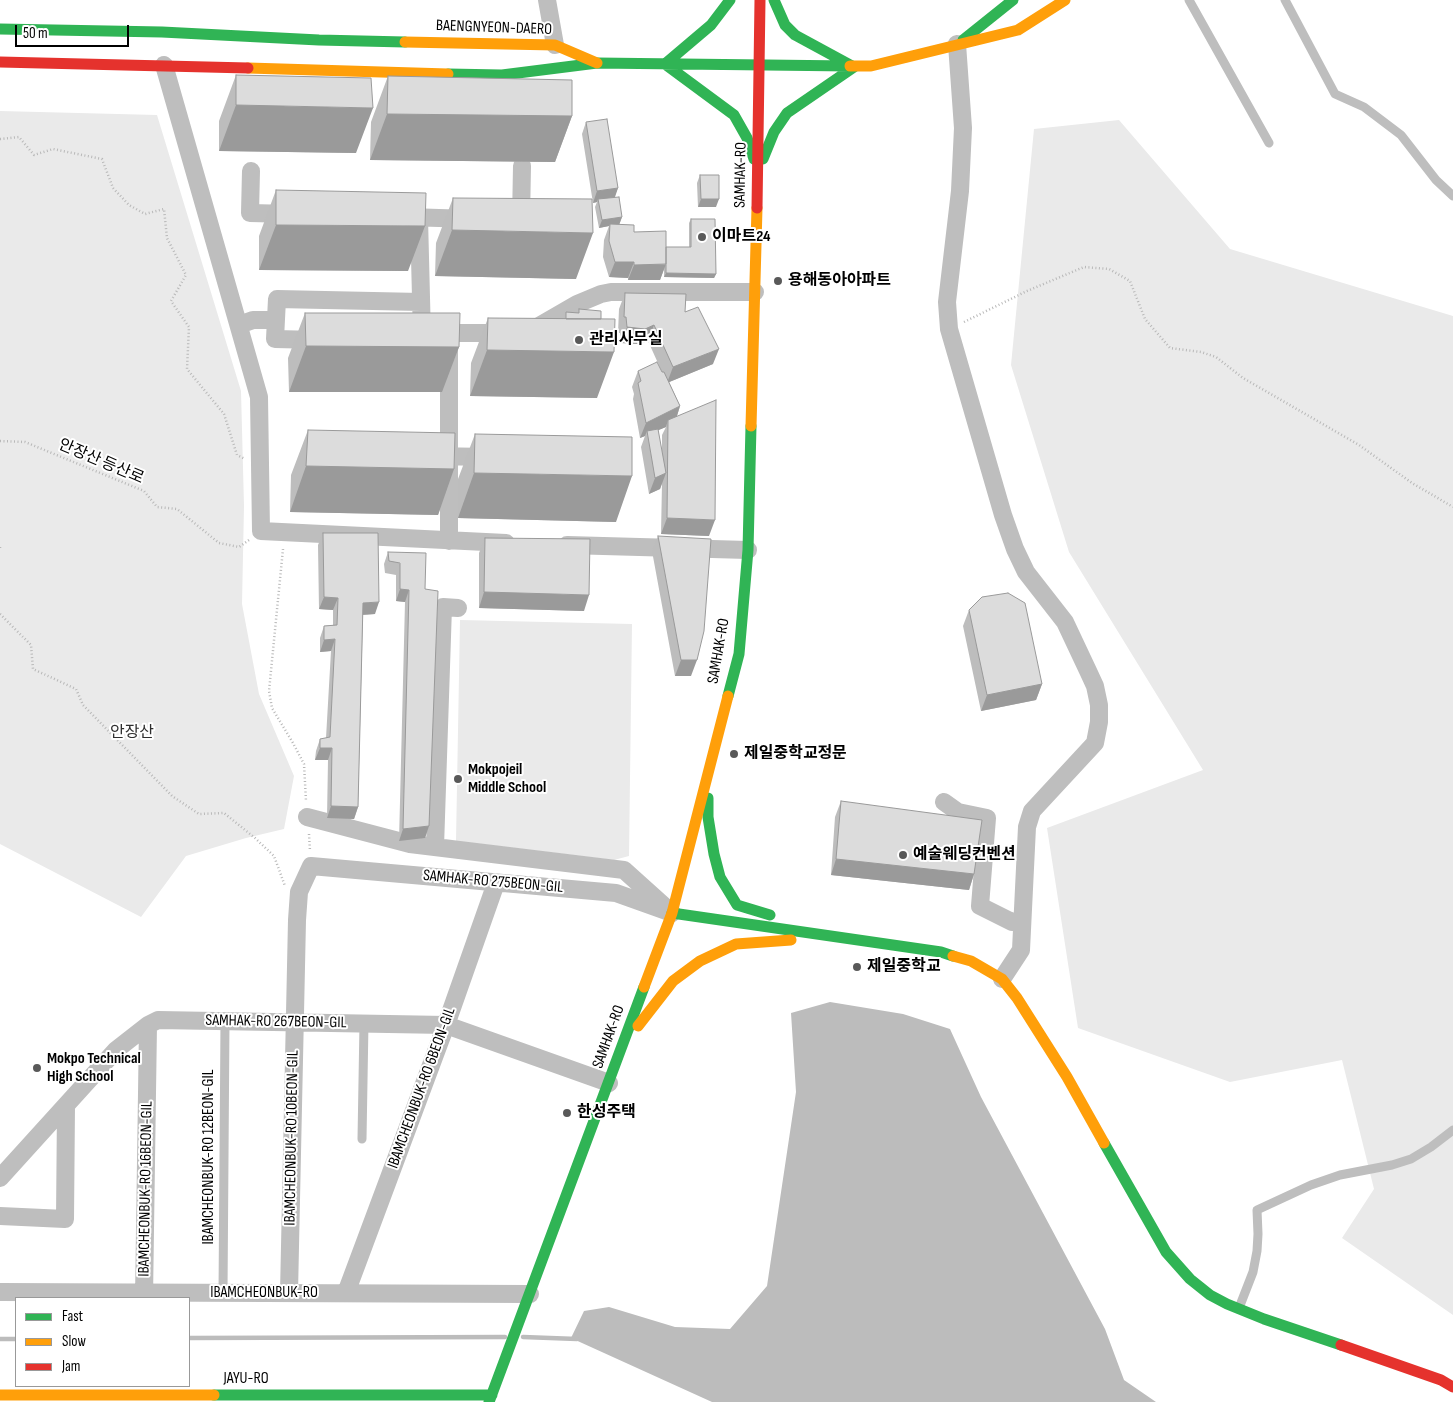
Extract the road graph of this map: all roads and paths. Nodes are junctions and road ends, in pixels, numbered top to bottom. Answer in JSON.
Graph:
{"nodes":[{"id":1,"x":547,"y":0,"type":"edge"},
{"id":2,"x":730,"y":0,"type":"edge"},
{"id":3,"x":760,"y":0,"type":"edge"},
{"id":4,"x":774,"y":0,"type":"edge"},
{"id":5,"x":1013,"y":0,"type":"edge"},
{"id":6,"x":1065,"y":0,"type":"edge"},
{"id":7,"x":1189,"y":0,"type":"edge"},
{"id":8,"x":1286,"y":0,"type":"edge"},
{"id":9,"x":0,"y":29,"type":"edge"},
{"id":10,"x":957,"y":44,"type":"junction"},
{"id":11,"x":555,"y":45,"type":"junction"},
{"id":12,"x":0,"y":62,"type":"edge"},
{"id":13,"x":597,"y":63,"type":"junction"},
{"id":14,"x":665,"y":64,"type":"junction"},
{"id":15,"x":164,"y":65,"type":"junction"},
{"id":16,"x":758,"y":66,"type":"junction"},
{"id":17,"x":854,"y":67,"type":"junction"},
{"id":18,"x":0,"y":139,"type":"edge"},
{"id":19,"x":1269,"y":143,"type":"dead end"},
{"id":20,"x":522,"y":166,"type":"dead end"},
{"id":21,"x":251,"y":171,"type":"dead end"},
{"id":22,"x":758,"y":171,"type":"junction"},
{"id":23,"x":1453,"y":196,"type":"edge"},
{"id":24,"x":309,"y":214,"type":"edge"},
{"id":25,"x":389,"y":217,"type":"edge"},
{"id":26,"x":419,"y":218,"type":"junction"},
{"id":27,"x":484,"y":219,"type":"edge"},
{"id":28,"x":503,"y":219,"type":"edge"},
{"id":29,"x":755,"y":292,"type":"junction"},
{"id":30,"x":421,"y":302,"type":"junction"},
{"id":31,"x":276,"y":320,"type":"junction"},
{"id":32,"x":239,"y":326,"type":"junction"},
{"id":33,"x":949,"y":329,"type":"junction"},
{"id":34,"x":422,"y":332,"type":"junction"},
{"id":35,"x":449,"y":333,"type":"junction"},
{"id":36,"x":334,"y":340,"type":"edge"},
{"id":37,"x":402,"y":342,"type":"edge"},
{"id":38,"x":0,"y":441,"type":"edge"},
{"id":39,"x":409,"y":456,"type":"edge"},
{"id":40,"x":449,"y":457,"type":"junction"},
{"id":41,"x":508,"y":457,"type":"edge"},
{"id":42,"x":260,"y":460,"type":"junction"},
{"id":43,"x":1453,"y":507,"type":"edge"},
{"id":44,"x":261,"y":531,"type":"junction"},
{"id":45,"x":285,"y":532,"type":"junction"},
{"id":46,"x":449,"y":541,"type":"junction"},
{"id":47,"x":519,"y":543,"type":"edge"},
{"id":48,"x":549,"y":544,"type":"edge"},
{"id":49,"x":748,"y":550,"type":"junction"},
{"id":50,"x":458,"y":608,"type":"dead end"},
{"id":51,"x":0,"y":614,"type":"edge"},
{"id":52,"x":707,"y":775,"type":"junction"},
{"id":53,"x":944,"y":802,"type":"dead end"},
{"id":54,"x":307,"y":817,"type":"junction"},
{"id":55,"x":435,"y":847,"type":"junction"},
{"id":56,"x":311,"y":866,"type":"junction"},
{"id":57,"x":496,"y":883,"type":"junction"},
{"id":58,"x":299,"y":892,"type":"junction"},
{"id":59,"x":672,"y":913,"type":"junction"},
{"id":60,"x":1022,"y":921,"type":"junction"},
{"id":61,"x":837,"y":937,"type":"junction"},
{"id":62,"x":1002,"y":979,"type":"junction"},
{"id":63,"x":225,"y":1021,"type":"junction"},
{"id":64,"x":294,"y":1021,"type":"junction"},
{"id":65,"x":364,"y":1023,"type":"junction"},
{"id":66,"x":148,"y":1025,"type":"junction"},
{"id":67,"x":446,"y":1025,"type":"junction"},
{"id":68,"x":625,"y":1041,"type":"junction"},
{"id":69,"x":609,"y":1083,"type":"junction"},
{"id":70,"x":66,"y":1106,"type":"junction"},
{"id":71,"x":1453,"y":1130,"type":"edge"},
{"id":72,"x":362,"y":1139,"type":"dead end"},
{"id":73,"x":0,"y":1178,"type":"edge"},
{"id":74,"x":0,"y":1216,"type":"edge"},
{"id":75,"x":0,"y":1292,"type":"edge"},
{"id":76,"x":223,"y":1293,"type":"junction"},
{"id":77,"x":289,"y":1293,"type":"junction"},
{"id":78,"x":346,"y":1293,"type":"junction"},
{"id":79,"x":530,"y":1294,"type":"junction"},
{"id":80,"x":144,"y":1295,"type":"edge"},
{"id":81,"x":1239,"y":1309,"type":"junction"},
{"id":82,"x":1453,"y":1387,"type":"edge"},
{"id":83,"x":143,"y":1390,"type":"edge"},
{"id":84,"x":0,"y":1395,"type":"edge"},
{"id":85,"x":373,"y":1398,"type":"edge"},
{"id":86,"x":491,"y":1398,"type":"edge"},
{"id":87,"x":77,"y":1399,"type":"edge"}],
"edges":[{"from":1,"to":11,"type":"street"},
{"from":2,"to":14,"type":"street"},
{"from":3,"to":16,"type":"street","name":"SAMHAK-RO"},
{"from":4,"to":17,"type":"street"},
{"from":5,"to":10,"type":"street"},
{"from":6,"to":10,"type":"street"},
{"from":7,"to":19,"type":"lane"},
{"from":8,"to":23,"type":"lane"},
{"from":9,"to":11,"type":"street","name":"BAENGNYEON-DAERO"},
{"from":10,"to":17,"type":"street"},
{"from":10,"to":33,"type":"street"},
{"from":11,"to":13,"type":"street","name":"BAENGNYEON-DAERO"},
{"from":12,"to":15,"type":"street"},
{"from":13,"to":14,"type":"street"},
{"from":13,"to":15,"type":"street"},
{"from":14,"to":16,"type":"street"},
{"from":14,"to":22,"type":"street"},
{"from":15,"to":32,"type":"street"},
{"from":16,"to":17,"type":"street"},
{"from":16,"to":22,"type":"street","name":"SAMHAK-RO"},
{"from":17,"to":22,"type":"street"},
{"from":18,"to":42,"type":"path"},
{"from":20,"to":28,"type":"street"},
{"from":21,"to":24,"type":"street"},
{"from":22,"to":29,"type":"street","name":"SAMHAK-RO"},
{"from":25,"to":26,"type":"street"},
{"from":26,"to":27,"type":"street"},
{"from":26,"to":30,"type":"street"},
{"from":29,"to":35,"type":"street"},
{"from":29,"to":49,"type":"street","name":"SAMHAK-RO"},
{"from":30,"to":31,"type":"street"},
{"from":30,"to":34,"type":"street"},
{"from":31,"to":32,"type":"street"},
{"from":31,"to":36,"type":"street"},
{"from":32,"to":42,"type":"street"},
{"from":33,"to":43,"type":"path"},
{"from":33,"to":60,"type":"street"},
{"from":34,"to":35,"type":"street"},
{"from":34,"to":37,"type":"street"},
{"from":35,"to":40,"type":"street"},
{"from":38,"to":44,"type":"path","name":"안장산 등산로"},
{"from":39,"to":40,"type":"street"},
{"from":40,"to":41,"type":"street"},
{"from":40,"to":46,"type":"street"},
{"from":42,"to":44,"type":"street"},
{"from":44,"to":45,"type":"street"},
{"from":45,"to":46,"type":"street"},
{"from":45,"to":54,"type":"path"},
{"from":46,"to":47,"type":"street"},
{"from":48,"to":49,"type":"street"},
{"from":49,"to":52,"type":"street","name":"SAMHAK-RO"},
{"from":50,"to":55,"type":"street"},
{"from":51,"to":58,"type":"path"},
{"from":52,"to":59,"type":"street","name":"SAMHAK-RO"},
{"from":52,"to":61,"type":"street"},
{"from":53,"to":60,"type":"street"},
{"from":54,"to":55,"type":"street"},
{"from":54,"to":56,"type":"path"},
{"from":55,"to":59,"type":"street"},
{"from":56,"to":57,"type":"street","name":"SAMHAK-RO 275BEON-GIL"},
{"from":56,"to":58,"type":"street","name":"IBAMCHEONBUK-RO 10BEON-GIL"},
{"from":57,"to":59,"type":"street","name":"SAMHAK-RO 275BEON-GIL"},
{"from":57,"to":67,"type":"street","name":"IBAMCHEONBUK-RO 6BEON-GIL"},
{"from":58,"to":64,"type":"street","name":"IBAMCHEONBUK-RO 10BEON-GIL"},
{"from":59,"to":61,"type":"street"},
{"from":59,"to":68,"type":"street","name":"SAMHAK-RO"},
{"from":60,"to":62,"type":"street"},
{"from":61,"to":62,"type":"street"},
{"from":61,"to":68,"type":"street"},
{"from":62,"to":81,"type":"street"},
{"from":63,"to":64,"type":"street","name":"SAMHAK-RO 267BEON-GIL"},
{"from":63,"to":66,"type":"street","name":"SAMHAK-RO 267BEON-GIL"},
{"from":63,"to":76,"type":"lane","name":"IBAMCHEONBUK-RO 12BEON-GIL"},
{"from":64,"to":65,"type":"street","name":"SAMHAK-RO 267BEON-GIL"},
{"from":64,"to":77,"type":"street","name":"IBAMCHEONBUK-RO 10BEON-GIL"},
{"from":65,"to":67,"type":"street","name":"SAMHAK-RO 267BEON-GIL"},
{"from":65,"to":72,"type":"lane"},
{"from":66,"to":70,"type":"street","name":"SAMHAK-RO 267BEON-GIL"},
{"from":66,"to":80,"type":"street","name":"IBAMCHEONBUK-RO 16BEON-GIL"},
{"from":67,"to":69,"type":"street","name":"SAMHAK-RO 267BEON-GIL"},
{"from":67,"to":78,"type":"street","name":"IBAMCHEONBUK-RO 6BEON-GIL"},
{"from":68,"to":69,"type":"street","name":"SAMHAK-RO"},
{"from":69,"to":79,"type":"street","name":"SAMHAK-RO"},
{"from":70,"to":73,"type":"street","name":"SAMHAK-RO 267BEON-GIL"},
{"from":70,"to":74,"type":"street"},
{"from":71,"to":81,"type":"lane"},
{"from":75,"to":80,"type":"street","name":"IBAMCHEONBUK-RO"},
{"from":76,"to":77,"type":"street","name":"IBAMCHEONBUK-RO"},
{"from":76,"to":80,"type":"street","name":"IBAMCHEONBUK-RO"},
{"from":77,"to":78,"type":"street","name":"IBAMCHEONBUK-RO"},
{"from":78,"to":79,"type":"street","name":"IBAMCHEONBUK-RO"},
{"from":79,"to":86,"type":"street","name":"SAMHAK-RO"},
{"from":81,"to":82,"type":"street"},
{"from":83,"to":85,"type":"street","name":"JAYU-RO"},
{"from":83,"to":87,"type":"street","name":"JAYU-RO"},
{"from":84,"to":87,"type":"street","name":"JAYU-RO"},
{"from":85,"to":86,"type":"street","name":"JAYU-RO"}]}
